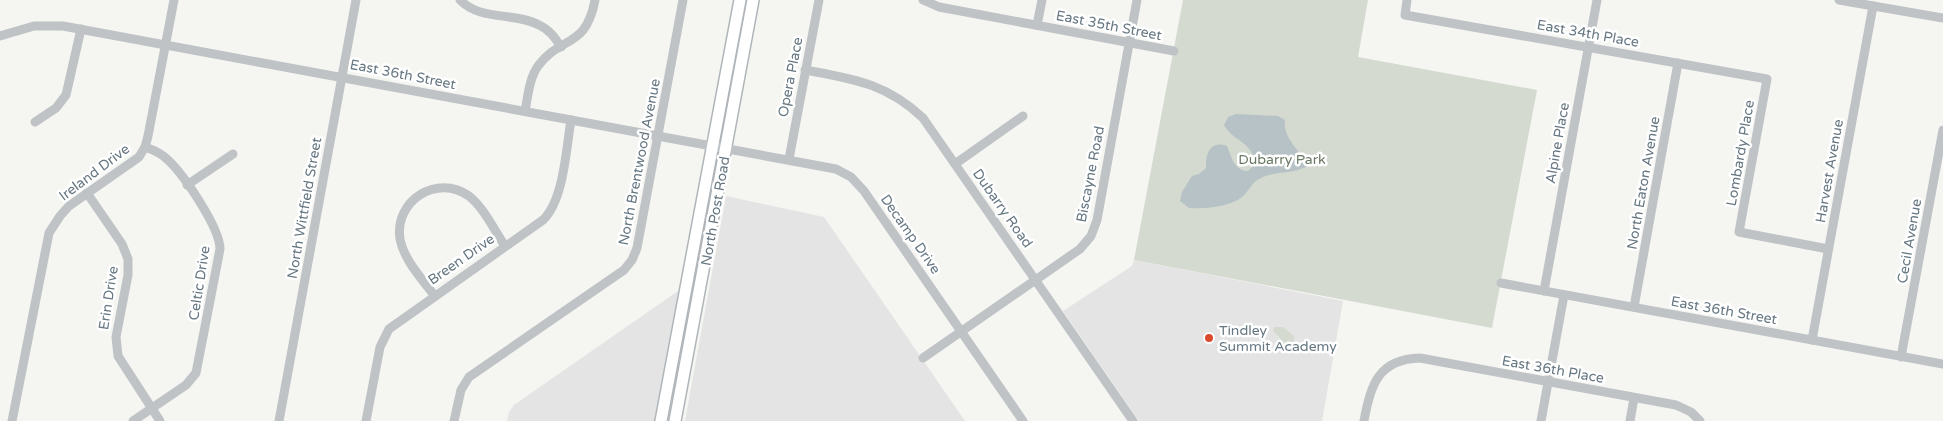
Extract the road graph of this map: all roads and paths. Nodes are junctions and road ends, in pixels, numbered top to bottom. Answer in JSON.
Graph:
{"nodes":[{"id":1,"x":174,"y":0,"type":"edge"},
{"id":2,"x":356,"y":0,"type":"edge"},
{"id":3,"x":460,"y":0,"type":"edge"},
{"id":4,"x":595,"y":0,"type":"edge"},
{"id":5,"x":682,"y":0,"type":"edge"},
{"id":6,"x":740,"y":0,"type":"edge"},
{"id":7,"x":753,"y":0,"type":"edge"},
{"id":8,"x":818,"y":0,"type":"edge"},
{"id":9,"x":923,"y":0,"type":"edge"},
{"id":10,"x":1042,"y":0,"type":"edge"},
{"id":11,"x":1137,"y":0,"type":"edge"},
{"id":12,"x":1408,"y":0,"type":"edge"},
{"id":13,"x":1597,"y":0,"type":"edge"},
{"id":14,"x":1840,"y":0,"type":"edge"},
{"id":15,"x":1873,"y":6,"type":"junction"},
{"id":16,"x":1943,"y":18,"type":"edge"},
{"id":17,"x":1037,"y":26,"type":"junction"},
{"id":18,"x":81,"y":29,"type":"junction"},
{"id":19,"x":0,"y":36,"type":"edge"},
{"id":20,"x":1129,"y":43,"type":"junction"},
{"id":21,"x":166,"y":45,"type":"junction"},
{"id":22,"x":562,"y":47,"type":"junction"},
{"id":23,"x":1589,"y":48,"type":"junction"},
{"id":24,"x":1174,"y":51,"type":"dead end"},
{"id":25,"x":1678,"y":63,"type":"junction"},
{"id":26,"x":805,"y":70,"type":"junction"},
{"id":27,"x":342,"y":77,"type":"junction"},
{"id":28,"x":1767,"y":79,"type":"joint"},
{"id":29,"x":525,"y":111,"type":"junction"},
{"id":30,"x":1023,"y":116,"type":"dead end"},
{"id":31,"x":571,"y":120,"type":"junction"},
{"id":32,"x":36,"y":122,"type":"dead end"},
{"id":33,"x":1943,"y":130,"type":"edge"},
{"id":34,"x":657,"y":135,"type":"junction"},
{"id":35,"x":720,"y":146,"type":"junction"},
{"id":36,"x":145,"y":147,"type":"junction"},
{"id":37,"x":233,"y":154,"type":"dead end"},
{"id":38,"x":789,"y":159,"type":"junction"},
{"id":39,"x":955,"y":164,"type":"junction"},
{"id":40,"x":188,"y":185,"type":"junction"},
{"id":41,"x":87,"y":193,"type":"junction"},
{"id":42,"x":505,"y":246,"type":"junction"},
{"id":43,"x":1828,"y":249,"type":"junction"},
{"id":44,"x":1036,"y":279,"type":"junction"},
{"id":45,"x":1501,"y":283,"type":"dead end"},
{"id":46,"x":1544,"y":291,"type":"junction"},
{"id":47,"x":434,"y":295,"type":"junction"},
{"id":48,"x":1564,"y":295,"type":"junction"},
{"id":49,"x":1634,"y":307,"type":"junction"},
{"id":50,"x":962,"y":331,"type":"junction"},
{"id":51,"x":1812,"y":340,"type":"junction"},
{"id":52,"x":1901,"y":356,"type":"junction"},
{"id":53,"x":923,"y":358,"type":"dead end"},
{"id":54,"x":1943,"y":364,"type":"edge"},
{"id":55,"x":1549,"y":382,"type":"junction"},
{"id":56,"x":1634,"y":398,"type":"junction"},
{"id":57,"x":152,"y":408,"type":"junction"},
{"id":58,"x":12,"y":421,"type":"edge"},
{"id":59,"x":133,"y":421,"type":"edge"},
{"id":60,"x":160,"y":421,"type":"edge"},
{"id":61,"x":279,"y":421,"type":"edge"},
{"id":62,"x":366,"y":421,"type":"edge"},
{"id":63,"x":454,"y":421,"type":"edge"},
{"id":64,"x":662,"y":421,"type":"edge"},
{"id":65,"x":675,"y":421,"type":"edge"},
{"id":66,"x":1023,"y":421,"type":"edge"},
{"id":67,"x":1132,"y":421,"type":"edge"},
{"id":68,"x":1364,"y":421,"type":"edge"},
{"id":69,"x":1541,"y":421,"type":"edge"},
{"id":70,"x":1630,"y":421,"type":"edge"},
{"id":71,"x":1700,"y":421,"type":"edge"}],
"edges":[{"from":1,"to":21,"type":"street","name":"Ireland Drive"},
{"from":2,"to":27,"type":"street","name":"North Wittfield Street"},
{"from":3,"to":22,"type":"street"},
{"from":4,"to":22,"type":"street"},
{"from":5,"to":34,"type":"street","name":"North Brentwood Avenue"},
{"from":6,"to":35,"type":"main road","name":"North Post Road"},
{"from":7,"to":35,"type":"main road","name":"North Post Road"},
{"from":8,"to":26,"type":"street","name":"Opera Place"},
{"from":9,"to":17,"type":"street","name":"East 35th Street"},
{"from":10,"to":17,"type":"street"},
{"from":11,"to":20,"type":"street","name":"Biscayne Road"},
{"from":12,"to":23,"type":"street","name":"East 34th Place"},
{"from":13,"to":23,"type":"street","name":"Alpine Place"},
{"from":14,"to":15,"type":"street"},
{"from":15,"to":16,"type":"street"},
{"from":15,"to":43,"type":"street","name":"Harvest Avenue"},
{"from":17,"to":20,"type":"street","name":"East 35th Street"},
{"from":18,"to":19,"type":"street"},
{"from":18,"to":21,"type":"street","name":"East 36th Street"},
{"from":18,"to":32,"type":"street"},
{"from":20,"to":24,"type":"street","name":"East 35th Street"},
{"from":20,"to":44,"type":"street","name":"Biscayne Road"},
{"from":21,"to":27,"type":"street","name":"East 36th Street"},
{"from":21,"to":36,"type":"street","name":"Ireland Drive"},
{"from":22,"to":29,"type":"street"},
{"from":23,"to":25,"type":"street","name":"East 34th Place"},
{"from":23,"to":46,"type":"street","name":"Alpine Place"},
{"from":25,"to":28,"type":"street","name":"East 34th Place"},
{"from":25,"to":49,"type":"street","name":"North Eaton Avenue"},
{"from":26,"to":38,"type":"street","name":"Opera Place"},
{"from":26,"to":39,"type":"street","name":"Dubarry Road"},
{"from":27,"to":29,"type":"street","name":"East 36th Street"},
{"from":27,"to":61,"type":"street","name":"North Wittfield Street"},
{"from":28,"to":43,"type":"street","name":"Lombardy Place"},
{"from":29,"to":31,"type":"street","name":"East 36th Street"},
{"from":30,"to":39,"type":"street"},
{"from":31,"to":34,"type":"street","name":"East 36th Street"},
{"from":31,"to":42,"type":"street","name":"Breen Drive"},
{"from":33,"to":52,"type":"street","name":"Cecil Avenue"},
{"from":34,"to":35,"type":"street","name":"East 36th Street"},
{"from":34,"to":63,"type":"street","name":"North Brentwood Avenue"},
{"from":35,"to":38,"type":"street","name":"Decamp Drive"},
{"from":35,"to":64,"type":"main road","name":"North Post Road"},
{"from":35,"to":65,"type":"main road","name":"North Post Road"},
{"from":36,"to":40,"type":"street","name":"Celtic Drive"},
{"from":36,"to":41,"type":"street","name":"Ireland Drive"},
{"from":37,"to":40,"type":"street"},
{"from":38,"to":50,"type":"street","name":"Decamp Drive"},
{"from":39,"to":44,"type":"street","name":"Dubarry Road"},
{"from":40,"to":57,"type":"street","name":"Celtic Drive"},
{"from":41,"to":57,"type":"street","name":"Erin Drive"},
{"from":41,"to":58,"type":"street","name":"Ireland Drive"},
{"from":42,"to":47,"type":"street","name":"Breen Drive"},
{"from":42,"to":47,"type":"street"},
{"from":43,"to":51,"type":"street","name":"Harvest Avenue"},
{"from":44,"to":50,"type":"street","name":"Biscayne Road"},
{"from":44,"to":67,"type":"street","name":"Dubarry Road"},
{"from":45,"to":46,"type":"street","name":"East 36th Street"},
{"from":46,"to":48,"type":"street","name":"East 36th Street"},
{"from":47,"to":62,"type":"street","name":"Breen Drive"},
{"from":48,"to":49,"type":"street","name":"East 36th Street"},
{"from":48,"to":55,"type":"street"},
{"from":49,"to":51,"type":"street","name":"East 36th Street"},
{"from":50,"to":53,"type":"street","name":"Biscayne Road"},
{"from":50,"to":66,"type":"street","name":"Decamp Drive"},
{"from":51,"to":52,"type":"street","name":"East 36th Street"},
{"from":52,"to":54,"type":"street","name":"East 36th Street"},
{"from":55,"to":56,"type":"street","name":"East 36th Place"},
{"from":55,"to":68,"type":"street","name":"East 36th Place"},
{"from":55,"to":69,"type":"street"},
{"from":56,"to":70,"type":"street"},
{"from":56,"to":71,"type":"street","name":"East 36th Place"},
{"from":57,"to":59,"type":"street","name":"Celtic Drive"},
{"from":57,"to":60,"type":"street","name":"Erin Drive"}]}
